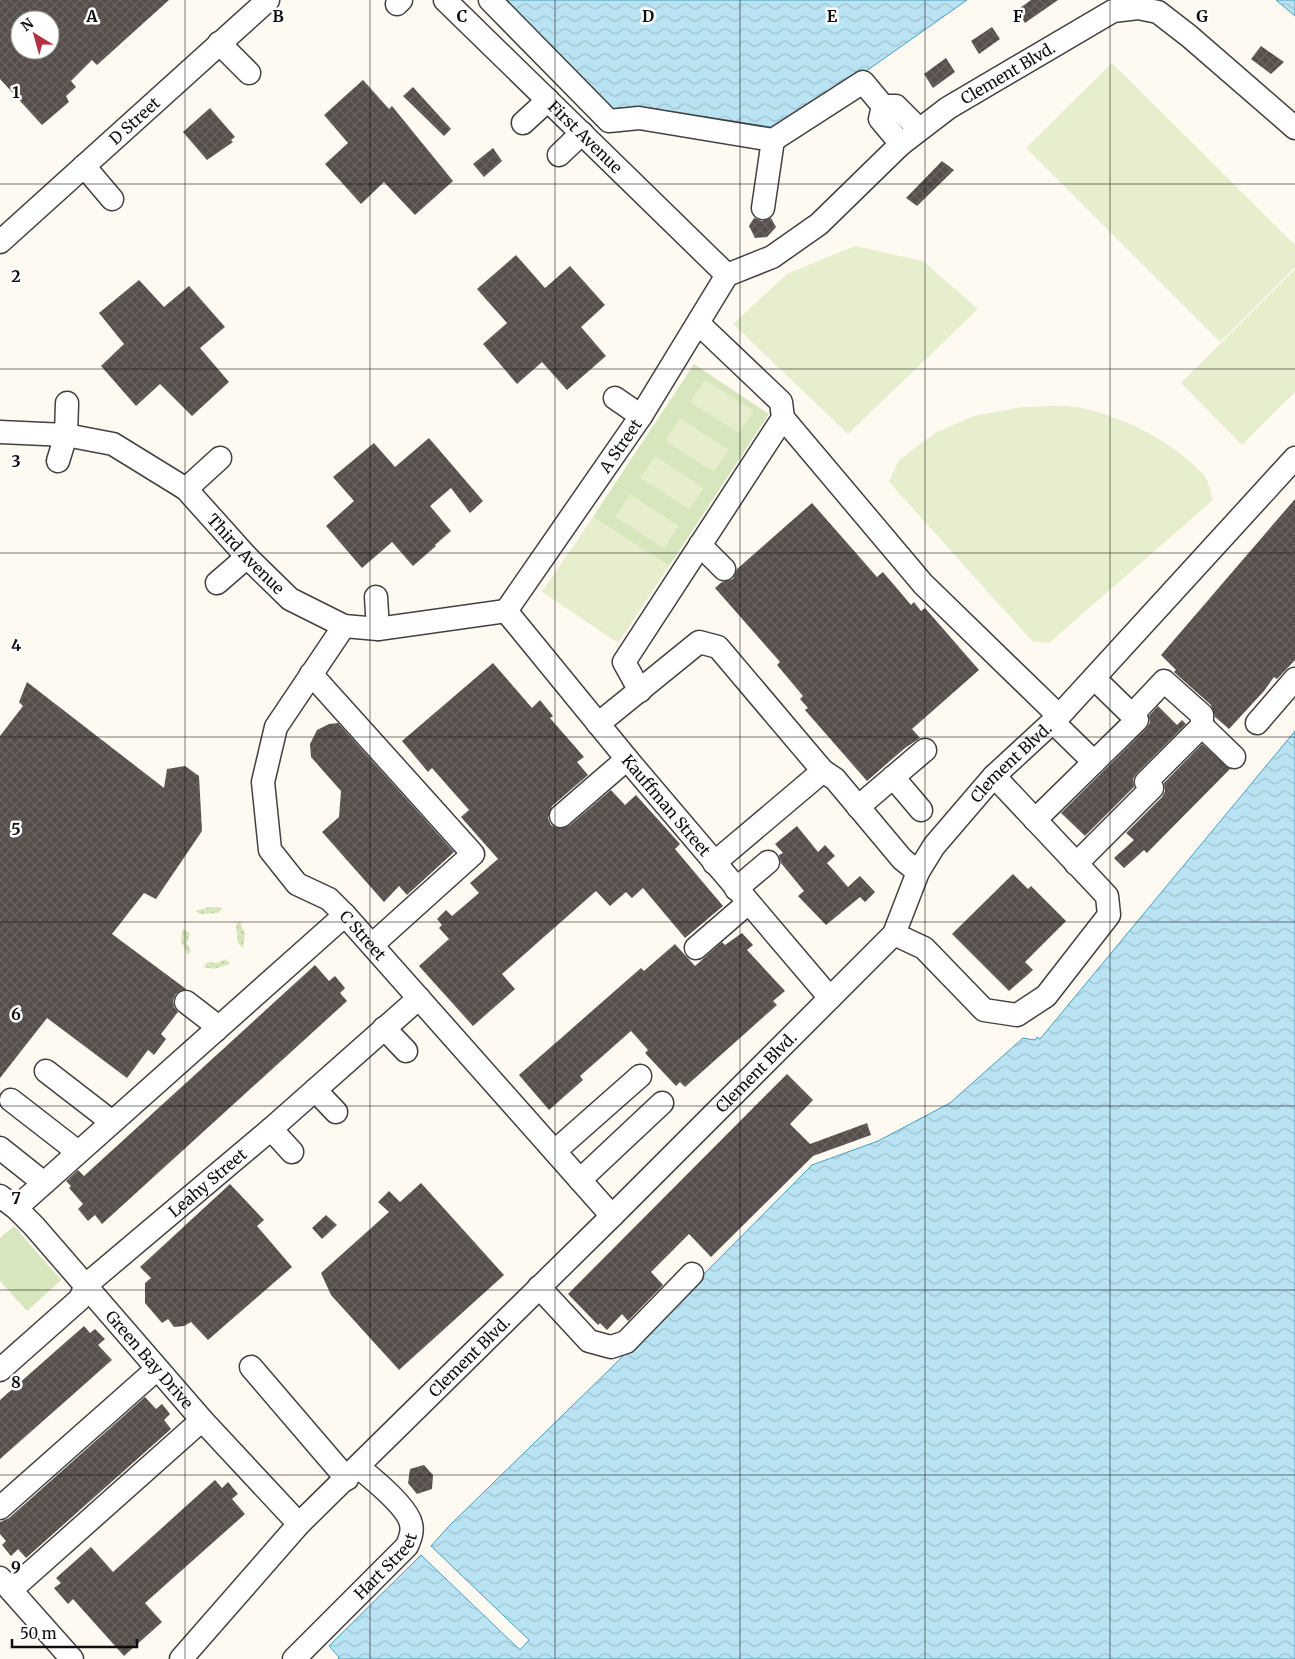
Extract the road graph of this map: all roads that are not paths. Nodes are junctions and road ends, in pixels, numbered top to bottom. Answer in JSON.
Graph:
{"nodes":[{"id":1,"x":268,"y":0,"type":"edge"},
{"id":2,"x":445,"y":0,"type":"edge"},
{"id":3,"x":490,"y":0,"type":"edge"},
{"id":4,"x":245,"y":7,"type":"edge"},
{"id":5,"x":220,"y":43,"type":"junction"},
{"id":6,"x":249,"y":73,"type":"dead end"},
{"id":7,"x":548,"y":100,"type":"junction"},
{"id":8,"x":883,"y":106,"type":"junction"},
{"id":9,"x":523,"y":123,"type":"dead end"},
{"id":10,"x":1295,"y":128,"type":"edge"},
{"id":11,"x":919,"y":129,"type":"junction"},
{"id":12,"x":582,"y":133,"type":"junction"},
{"id":13,"x":773,"y":140,"type":"junction"},
{"id":14,"x":901,"y":144,"type":"junction"},
{"id":15,"x":559,"y":155,"type":"dead end"},
{"id":16,"x":84,"y":166,"type":"junction"},
{"id":17,"x":112,"y":199,"type":"dead end"},
{"id":18,"x":763,"y":208,"type":"dead end"},
{"id":19,"x":0,"y":242,"type":"edge"},
{"id":20,"x":728,"y":274,"type":"junction"},
{"id":21,"x":699,"y":324,"type":"junction"},
{"id":22,"x":615,"y":398,"type":"dead end"},
{"id":23,"x":67,"y":403,"type":"dead end"},
{"id":24,"x":641,"y":416,"type":"junction"},
{"id":25,"x":783,"y":418,"type":"junction"},
{"id":26,"x":0,"y":432,"type":"edge"},
{"id":27,"x":66,"y":435,"type":"junction"},
{"id":28,"x":220,"y":458,"type":"dead end"},
{"id":29,"x":1295,"y":458,"type":"edge"},
{"id":30,"x":58,"y":461,"type":"dead end"},
{"id":31,"x":186,"y":488,"type":"junction"},
{"id":32,"x":700,"y":545,"type":"junction"},
{"id":33,"x":247,"y":557,"type":"junction"},
{"id":34,"x":724,"y":569,"type":"dead end"},
{"id":35,"x":217,"y":583,"type":"dead end"},
{"id":36,"x":376,"y":598,"type":"dead end"},
{"id":37,"x":506,"y":611,"type":"junction"},
{"id":38,"x":344,"y":626,"type":"junction"},
{"id":39,"x":378,"y":629,"type":"junction"},
{"id":40,"x":311,"y":674,"type":"junction"},
{"id":41,"x":1094,"y":678,"type":"junction"},
{"id":42,"x":1295,"y":679,"type":"edge"},
{"id":43,"x":640,"y":691,"type":"junction"},
{"id":44,"x":1132,"y":715,"type":"junction"},
{"id":45,"x":1056,"y":719,"type":"junction"},
{"id":46,"x":1257,"y":723,"type":"dead end"},
{"id":47,"x":598,"y":724,"type":"junction"},
{"id":48,"x":1202,"y":726,"type":"junction"},
{"id":49,"x":926,"y":750,"type":"dead end"},
{"id":50,"x":1234,"y":757,"type":"dead end"},
{"id":51,"x":627,"y":759,"type":"junction"},
{"id":52,"x":1094,"y":762,"type":"junction"},
{"id":53,"x":823,"y":771,"type":"junction"},
{"id":54,"x":994,"y":776,"type":"junction"},
{"id":55,"x":893,"y":777,"type":"junction"},
{"id":56,"x":858,"y":807,"type":"junction"},
{"id":57,"x":921,"y":810,"type":"dead end"},
{"id":58,"x":561,"y":816,"type":"dead end"},
{"id":59,"x":1035,"y":820,"type":"junction"},
{"id":60,"x":768,"y":862,"type":"dead end"},
{"id":61,"x":714,"y":863,"type":"junction"},
{"id":62,"x":1076,"y":864,"type":"junction"},
{"id":63,"x":918,"y":872,"type":"junction"},
{"id":64,"x":742,"y":896,"type":"junction"},
{"id":65,"x":346,"y":915,"type":"junction"},
{"id":66,"x":894,"y":934,"type":"junction"},
{"id":67,"x":372,"y":945,"type":"junction"},
{"id":68,"x":696,"y":948,"type":"dead end"},
{"id":69,"x":419,"y":998,"type":"junction"},
{"id":70,"x":830,"y":998,"type":"junction"},
{"id":71,"x":186,"y":1002,"type":"dead end"},
{"id":72,"x":384,"y":1028,"type":"junction"},
{"id":73,"x":216,"y":1030,"type":"junction"},
{"id":74,"x":406,"y":1051,"type":"dead end"},
{"id":75,"x":46,"y":1071,"type":"dead end"},
{"id":76,"x":640,"y":1076,"type":"dead end"},
{"id":77,"x":315,"y":1090,"type":"junction"},
{"id":78,"x":11,"y":1100,"type":"dead end"},
{"id":79,"x":662,"y":1103,"type":"dead end"},
{"id":80,"x":336,"y":1112,"type":"dead end"},
{"id":81,"x":112,"y":1122,"type":"junction"},
{"id":82,"x":271,"y":1129,"type":"junction"},
{"id":83,"x":0,"y":1148,"type":"edge"},
{"id":84,"x":555,"y":1151,"type":"junction"},
{"id":85,"x":78,"y":1152,"type":"junction"},
{"id":86,"x":292,"y":1152,"type":"dead end"},
{"id":87,"x":580,"y":1180,"type":"junction"},
{"id":88,"x":44,"y":1183,"type":"junction"},
{"id":89,"x":8,"y":1202,"type":"edge"},
{"id":90,"x":612,"y":1216,"type":"junction"},
{"id":91,"x":692,"y":1274,"type":"dead end"},
{"id":92,"x":86,"y":1285,"type":"junction"},
{"id":93,"x":539,"y":1287,"type":"junction"},
{"id":94,"x":251,"y":1367,"type":"dead end"},
{"id":95,"x":157,"y":1369,"type":"junction"},
{"id":96,"x":0,"y":1370,"type":"edge"},
{"id":97,"x":202,"y":1420,"type":"junction"},
{"id":98,"x":352,"y":1473,"type":"junction"},
{"id":99,"x":0,"y":1508,"type":"edge"},
{"id":100,"x":299,"y":1524,"type":"junction"},
{"id":101,"x":5,"y":1584,"type":"edge"},
{"id":102,"x":72,"y":1659,"type":"edge"},
{"id":103,"x":182,"y":1659,"type":"edge"},
{"id":104,"x":294,"y":1659,"type":"edge"}],
"edges":[{"from":1,"to":4,"type":"street","name":"D Street"},
{"from":2,"to":7,"type":"street","name":"First Avenue"},
{"from":3,"to":13,"type":"street"},
{"from":4,"to":5,"type":"street","name":"D Street"},
{"from":5,"to":6,"type":"street"},
{"from":5,"to":16,"type":"street","name":"D Street"},
{"from":7,"to":9,"type":"street"},
{"from":7,"to":12,"type":"street","name":"First Avenue"},
{"from":8,"to":11,"type":"street"},
{"from":8,"to":13,"type":"street"},
{"from":8,"to":14,"type":"street"},
{"from":10,"to":11,"type":"street","name":"Clement Blvd."},
{"from":11,"to":14,"type":"street","name":"Clement Blvd."},
{"from":12,"to":15,"type":"street"},
{"from":12,"to":20,"type":"street","name":"First Avenue"},
{"from":13,"to":18,"type":"street"},
{"from":14,"to":20,"type":"street","name":"Clement Blvd."},
{"from":16,"to":17,"type":"street"},
{"from":16,"to":19,"type":"street","name":"D Street"},
{"from":20,"to":21,"type":"street","name":"A Street"},
{"from":21,"to":24,"type":"street","name":"A Street"},
{"from":21,"to":25,"type":"street"},
{"from":22,"to":24,"type":"street"},
{"from":23,"to":27,"type":"street"},
{"from":24,"to":37,"type":"street","name":"A Street"},
{"from":25,"to":32,"type":"street"},
{"from":25,"to":45,"type":"street"},
{"from":26,"to":27,"type":"street","name":"Third Avenue"},
{"from":27,"to":30,"type":"street"},
{"from":27,"to":31,"type":"street","name":"Third Avenue"},
{"from":28,"to":31,"type":"street"},
{"from":29,"to":41,"type":"street","name":"Clement Blvd."},
{"from":31,"to":33,"type":"street","name":"Third Avenue"},
{"from":32,"to":34,"type":"street"},
{"from":32,"to":43,"type":"street"},
{"from":33,"to":35,"type":"street"},
{"from":33,"to":38,"type":"street","name":"Third Avenue"},
{"from":36,"to":39,"type":"street"},
{"from":37,"to":39,"type":"street","name":"Third Avenue"},
{"from":37,"to":47,"type":"street","name":"Kauffman Street"},
{"from":38,"to":39,"type":"street","name":"Third Avenue"},
{"from":38,"to":40,"type":"street","name":"C Street"},
{"from":40,"to":65,"type":"street","name":"C Street"},
{"from":40,"to":67,"type":"street"},
{"from":41,"to":44,"type":"street"},
{"from":41,"to":45,"type":"street","name":"Clement Blvd."},
{"from":42,"to":46,"type":"street"},
{"from":43,"to":47,"type":"street"},
{"from":43,"to":53,"type":"street"},
{"from":44,"to":48,"type":"street"},
{"from":44,"to":52,"type":"street"},
{"from":45,"to":52,"type":"street"},
{"from":45,"to":54,"type":"street","name":"Clement Blvd."},
{"from":47,"to":51,"type":"street","name":"Kauffman Street"},
{"from":48,"to":50,"type":"street"},
{"from":48,"to":62,"type":"street"},
{"from":49,"to":55,"type":"street"},
{"from":51,"to":58,"type":"street"},
{"from":51,"to":61,"type":"street","name":"Kauffman Street"},
{"from":52,"to":59,"type":"street"},
{"from":53,"to":56,"type":"street"},
{"from":53,"to":61,"type":"street"},
{"from":54,"to":59,"type":"street"},
{"from":54,"to":63,"type":"street","name":"Clement Blvd."},
{"from":55,"to":56,"type":"street"},
{"from":55,"to":57,"type":"street"},
{"from":56,"to":63,"type":"street"},
{"from":59,"to":62,"type":"street"},
{"from":60,"to":64,"type":"street"},
{"from":61,"to":64,"type":"street","name":"Kauffman Street"},
{"from":62,"to":66,"type":"street"},
{"from":63,"to":66,"type":"street","name":"Clement Blvd."},
{"from":64,"to":68,"type":"street"},
{"from":64,"to":70,"type":"street","name":"Kauffman Street"},
{"from":65,"to":67,"type":"street","name":"C Street"},
{"from":65,"to":73,"type":"street"},
{"from":66,"to":70,"type":"street","name":"Clement Blvd."},
{"from":67,"to":69,"type":"street","name":"C Street"},
{"from":69,"to":72,"type":"street","name":"Leahy Street"},
{"from":69,"to":84,"type":"street","name":"C Street"},
{"from":70,"to":90,"type":"street","name":"Clement Blvd."},
{"from":71,"to":73,"type":"street"},
{"from":72,"to":74,"type":"street"},
{"from":72,"to":77,"type":"street","name":"Leahy Street"},
{"from":73,"to":81,"type":"street"},
{"from":75,"to":81,"type":"street"},
{"from":76,"to":84,"type":"street"},
{"from":77,"to":80,"type":"street"},
{"from":77,"to":82,"type":"street","name":"Leahy Street"},
{"from":78,"to":85,"type":"street"},
{"from":79,"to":87,"type":"street"},
{"from":81,"to":85,"type":"street"},
{"from":82,"to":86,"type":"street"},
{"from":82,"to":92,"type":"street","name":"Leahy Street"},
{"from":83,"to":88,"type":"street"},
{"from":84,"to":87,"type":"street","name":"C Street"},
{"from":85,"to":88,"type":"street"},
{"from":87,"to":90,"type":"street","name":"C Street"},
{"from":88,"to":89,"type":"street"},
{"from":89,"to":92,"type":"street","name":"Green Bay Drive"},
{"from":90,"to":93,"type":"street","name":"Clement Blvd."},
{"from":91,"to":93,"type":"street"},
{"from":92,"to":95,"type":"street","name":"Green Bay Drive"},
{"from":92,"to":96,"type":"street","name":"Leahy Street"},
{"from":93,"to":98,"type":"street","name":"Clement Blvd."},
{"from":94,"to":98,"type":"street","name":"Hart Street"},
{"from":95,"to":97,"type":"street","name":"Green Bay Drive"},
{"from":95,"to":99,"type":"street"},
{"from":97,"to":100,"type":"street","name":"Green Bay Drive"},
{"from":97,"to":101,"type":"street"},
{"from":98,"to":100,"type":"street","name":"Clement Blvd."},
{"from":98,"to":104,"type":"street","name":"Hart Street"},
{"from":100,"to":103,"type":"street","name":"Clement Blvd."},
{"from":101,"to":102,"type":"street"}]}
